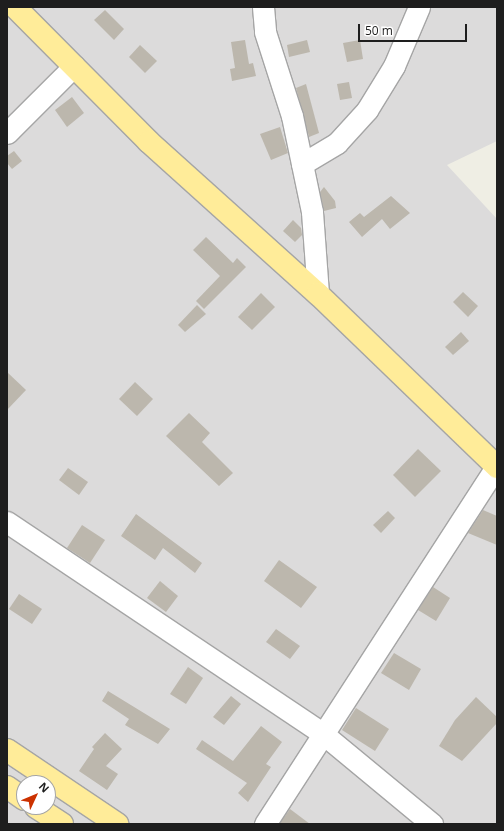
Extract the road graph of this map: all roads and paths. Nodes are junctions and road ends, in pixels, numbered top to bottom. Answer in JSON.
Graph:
{"nodes":[{"id":1,"x":15,"y":7,"type":"edge"},
{"id":2,"x":263,"y":7,"type":"edge"},
{"id":3,"x":419,"y":7,"type":"edge"},
{"id":4,"x":74,"y":66,"type":"junction"},
{"id":5,"x":7,"y":133,"type":"edge"},
{"id":6,"x":302,"y":164,"type":"junction"},
{"id":7,"x":318,"y":294,"type":"junction"},
{"id":8,"x":497,"y":467,"type":"edge"},
{"id":9,"x":7,"y":522,"type":"edge"},
{"id":10,"x":322,"y":732,"type":"junction"},
{"id":11,"x":7,"y":750,"type":"edge"},
{"id":12,"x":7,"y":787,"type":"edge"},
{"id":13,"x":16,"y":793,"type":"edge"},
{"id":14,"x":48,"y":815,"type":"edge"},
{"id":15,"x":62,"y":824,"type":"edge"},
{"id":16,"x":117,"y":824,"type":"edge"},
{"id":17,"x":265,"y":824,"type":"edge"},
{"id":18,"x":432,"y":824,"type":"edge"}],
"edges":[{"from":1,"to":4,"type":"main road"},
{"from":2,"to":6,"type":"street"},
{"from":3,"to":6,"type":"street"},
{"from":4,"to":5,"type":"street"},
{"from":4,"to":7,"type":"main road"},
{"from":6,"to":7,"type":"street"},
{"from":7,"to":8,"type":"main road"},
{"from":8,"to":10,"type":"street"},
{"from":9,"to":10,"type":"street"},
{"from":10,"to":17,"type":"street"},
{"from":10,"to":18,"type":"street"},
{"from":11,"to":16,"type":"main road"},
{"from":12,"to":13,"type":"main road"},
{"from":14,"to":15,"type":"main road"}]}
